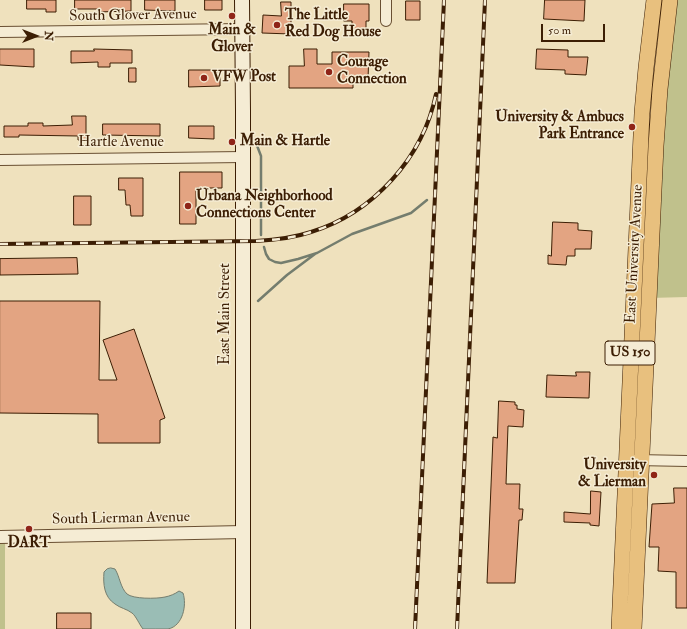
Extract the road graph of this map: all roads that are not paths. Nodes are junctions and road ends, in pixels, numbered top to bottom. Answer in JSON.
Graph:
{"nodes":[{"id":1,"x":242,"y":0,"type":"edge"},
{"id":2,"x":386,"y":0,"type":"edge"},
{"id":3,"x":654,"y":0,"type":"edge"},
{"id":4,"x":670,"y":0,"type":"edge"},
{"id":5,"x":386,"y":21,"type":"dead end"},
{"id":6,"x":242,"y":29,"type":"junction"},
{"id":7,"x":0,"y":32,"type":"edge"},
{"id":8,"x":243,"y":157,"type":"junction"},
{"id":9,"x":0,"y":160,"type":"edge"},
{"id":10,"x":626,"y":460,"type":"junction"},
{"id":11,"x":642,"y":460,"type":"junction"},
{"id":12,"x":687,"y":461,"type":"edge"},
{"id":13,"x":243,"y":532,"type":"junction"},
{"id":14,"x":0,"y":536,"type":"edge"},
{"id":15,"x":243,"y":629,"type":"edge"},
{"id":16,"x":619,"y":629,"type":"edge"},
{"id":17,"x":634,"y":629,"type":"edge"}],
"edges":[{"from":1,"to":6,"type":"main road","name":"East Main Street"},
{"from":2,"to":5,"type":"street"},
{"from":3,"to":10,"type":"main road","name":"East University Avenue","number":"US 150"},
{"from":4,"to":11,"type":"main road","name":"East University Avenue","number":"US 150"},
{"from":6,"to":7,"type":"street","name":"South Glover Avenue"},
{"from":6,"to":8,"type":"main road","name":"East Main Street"},
{"from":8,"to":9,"type":"street","name":"Hartle Avenue"},
{"from":8,"to":13,"type":"main road","name":"East Main Street"},
{"from":10,"to":11,"type":"street"},
{"from":10,"to":16,"type":"main road","name":"East University Avenue","number":"US 150"},
{"from":11,"to":12,"type":"street"},
{"from":11,"to":17,"type":"main road","name":"East University Avenue","number":"US 150"},
{"from":13,"to":14,"type":"street","name":"South Lierman Avenue"},
{"from":13,"to":15,"type":"main road","name":"East Main Street"}]}
